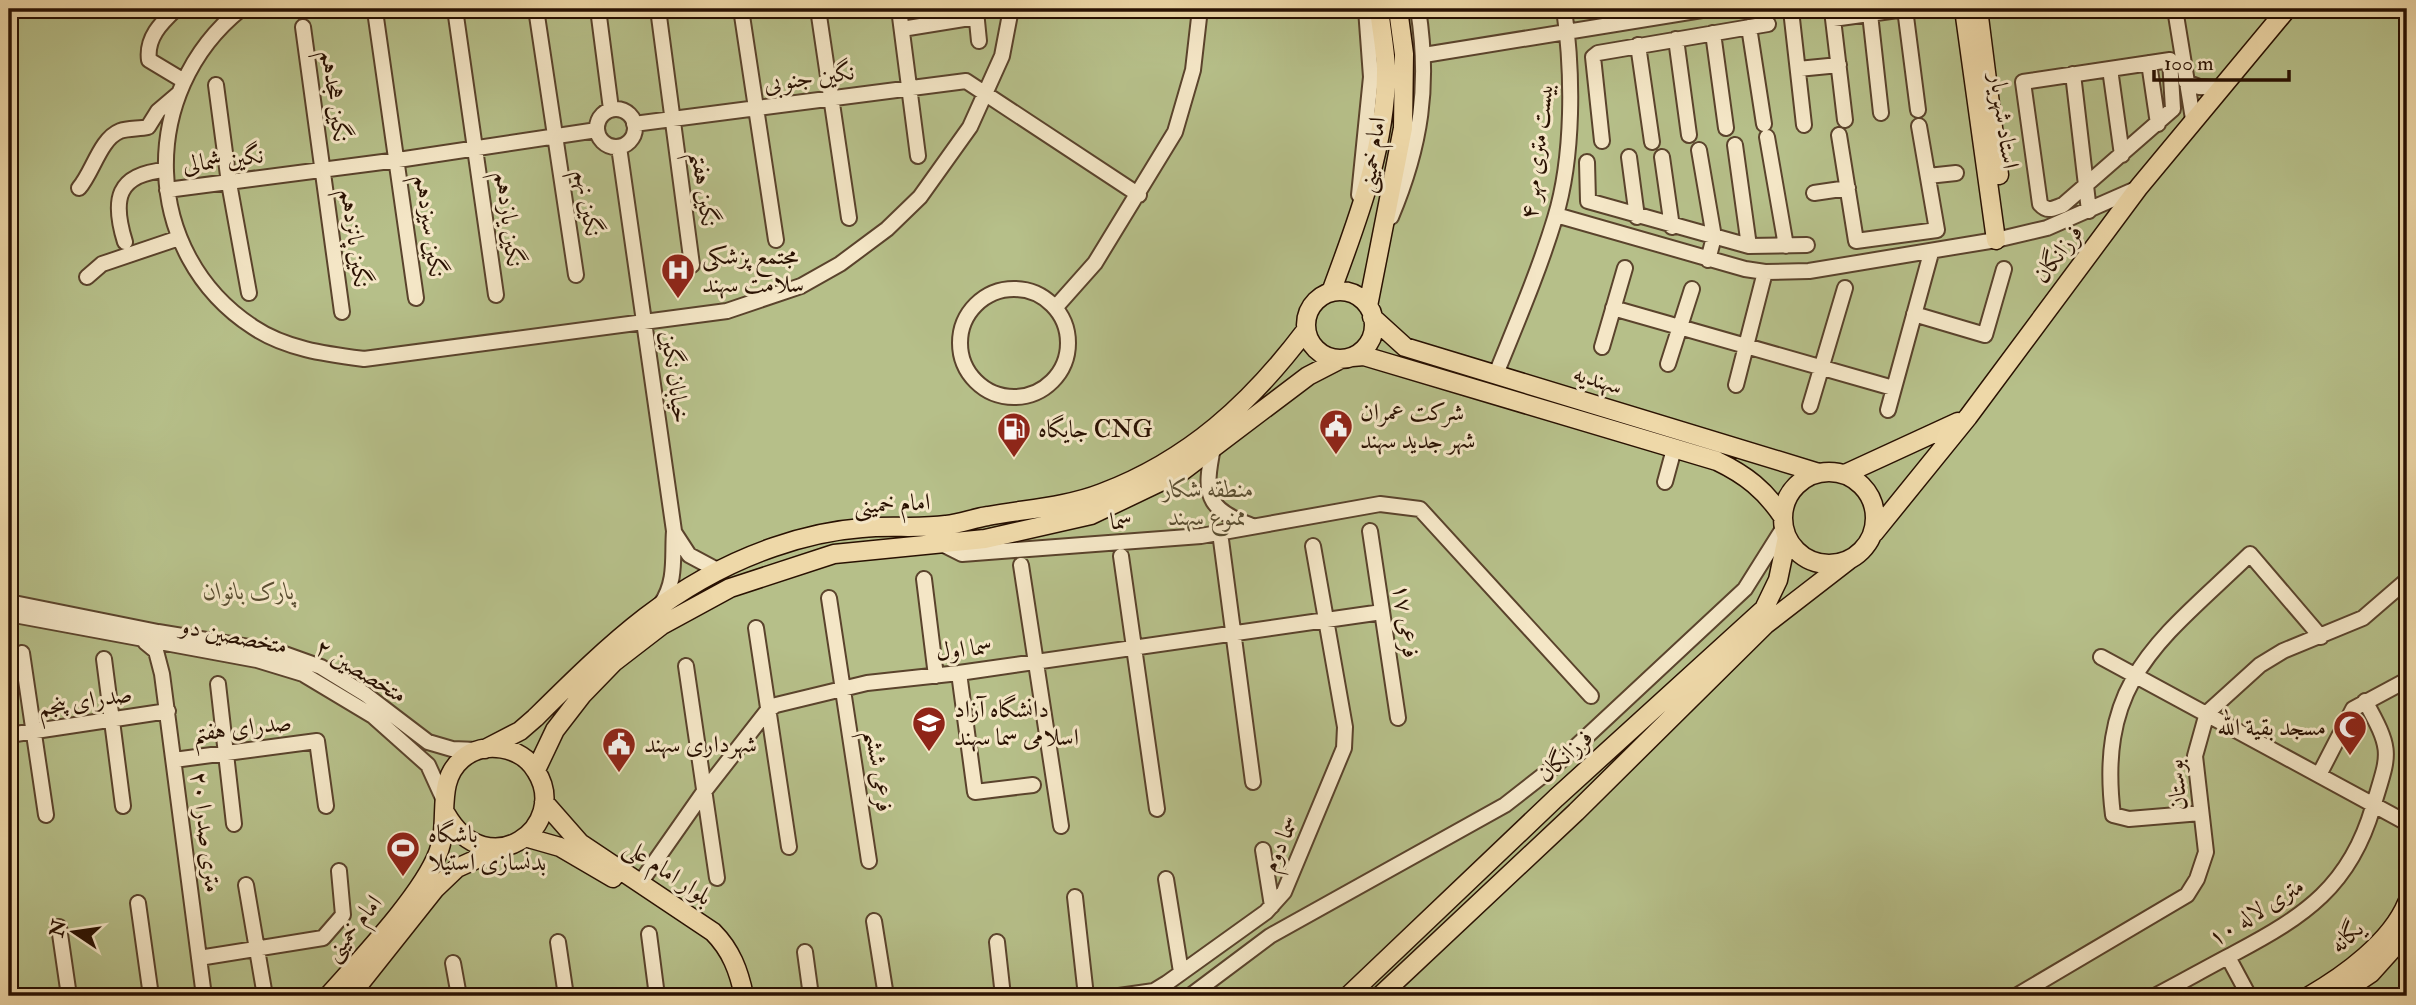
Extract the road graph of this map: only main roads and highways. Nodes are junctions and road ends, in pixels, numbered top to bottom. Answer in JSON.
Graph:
{"nodes":[{"id":1,"x":1379,"y":9,"type":"edge"},
{"id":2,"x":1398,"y":9,"type":"edge"},
{"id":3,"x":1964,"y":9,"type":"edge"},
{"id":4,"x":1978,"y":9,"type":"edge"},
{"id":5,"x":2287,"y":9,"type":"edge"},
{"id":6,"x":1331,"y":292,"type":"junction"},
{"id":7,"x":1370,"y":311,"type":"junction"},
{"id":8,"x":1306,"y":330,"type":"junction"},
{"id":9,"x":1346,"y":358,"type":"junction"},
{"id":10,"x":1496,"y":374,"type":"junction"},
{"id":11,"x":1488,"y":393,"type":"junction"},
{"id":12,"x":1968,"y":416,"type":"junction"},
{"id":13,"x":1819,"y":472,"type":"junction"},
{"id":14,"x":1846,"y":474,"type":"junction"},
{"id":15,"x":1784,"y":527,"type":"junction"},
{"id":16,"x":1874,"y":533,"type":"junction"},
{"id":17,"x":1849,"y":561,"type":"junction"},
{"id":18,"x":482,"y":749,"type":"junction"},
{"id":19,"x":536,"y":770,"type":"junction"},
{"id":20,"x":544,"y":802,"type":"junction"},
{"id":21,"x":445,"y":806,"type":"junction"},
{"id":22,"x":525,"y":837,"type":"junction"},
{"id":23,"x":500,"y":848,"type":"junction"},
{"id":24,"x":638,"y":887,"type":"junction"},
{"id":25,"x":2407,"y":903,"type":"edge"},
{"id":26,"x":2407,"y":933,"type":"edge"},
{"id":27,"x":328,"y":996,"type":"edge"},
{"id":28,"x":350,"y":996,"type":"edge"},
{"id":29,"x":733,"y":996,"type":"edge"},
{"id":30,"x":744,"y":996,"type":"edge"},
{"id":31,"x":1349,"y":996,"type":"edge"},
{"id":32,"x":1380,"y":996,"type":"edge"},
{"id":33,"x":2309,"y":996,"type":"edge"},
{"id":34,"x":2337,"y":996,"type":"edge"}],
"edges":[{"from":1,"to":6,"type":"main road","name":"امام خمینی"},
{"from":2,"to":7,"type":"main road","name":"امام خمینی"},
{"from":3,"to":4,"type":"main road","name":"استاد شهریار"},
{"from":5,"to":12,"type":"main road","name":"فرزانگان"},
{"from":6,"to":7,"type":"main road"},
{"from":6,"to":8,"type":"main road"},
{"from":7,"to":9,"type":"main road"},
{"from":7,"to":10,"type":"main road","name":"سهندیه"},
{"from":8,"to":9,"type":"main road"},
{"from":8,"to":18,"type":"main road","name":"امام خمینی"},
{"from":9,"to":11,"type":"main road","name":"سهندیه"},
{"from":9,"to":19,"type":"main road","name":"امام خمینی"},
{"from":10,"to":11,"type":"main road"},
{"from":10,"to":13,"type":"main road","name":"سهندیه"},
{"from":11,"to":15,"type":"main road","name":"سهندیه"},
{"from":12,"to":14,"type":"main road"},
{"from":12,"to":16,"type":"main road","name":"فرزانگان"},
{"from":13,"to":14,"type":"main road"},
{"from":13,"to":15,"type":"main road"},
{"from":14,"to":16,"type":"main road"},
{"from":15,"to":17,"type":"main road"},
{"from":15,"to":31,"type":"main road","name":"فرزانگان"},
{"from":16,"to":17,"type":"main road"},
{"from":17,"to":32,"type":"main road","name":"فرزانگان"},
{"from":18,"to":19,"type":"main road"},
{"from":18,"to":21,"type":"main road"},
{"from":19,"to":20,"type":"main road"},
{"from":20,"to":22,"type":"main road"},
{"from":20,"to":24,"type":"main road","name":"بلوار امام علی"},
{"from":21,"to":23,"type":"main road"},
{"from":21,"to":27,"type":"main road","name":"امام خمینی"},
{"from":22,"to":23,"type":"main road"},
{"from":22,"to":24,"type":"main road","name":"بلوار امام علی"},
{"from":23,"to":28,"type":"main road","name":"امام خمینی"},
{"from":24,"to":29,"type":"main road","name":"بلوار امام علی"},
{"from":24,"to":30,"type":"main road","name":"بلوار امام علی"},
{"from":25,"to":33,"type":"main road","name":"یگانه"},
{"from":26,"to":34,"type":"main road","name":"یگانه"}]}
